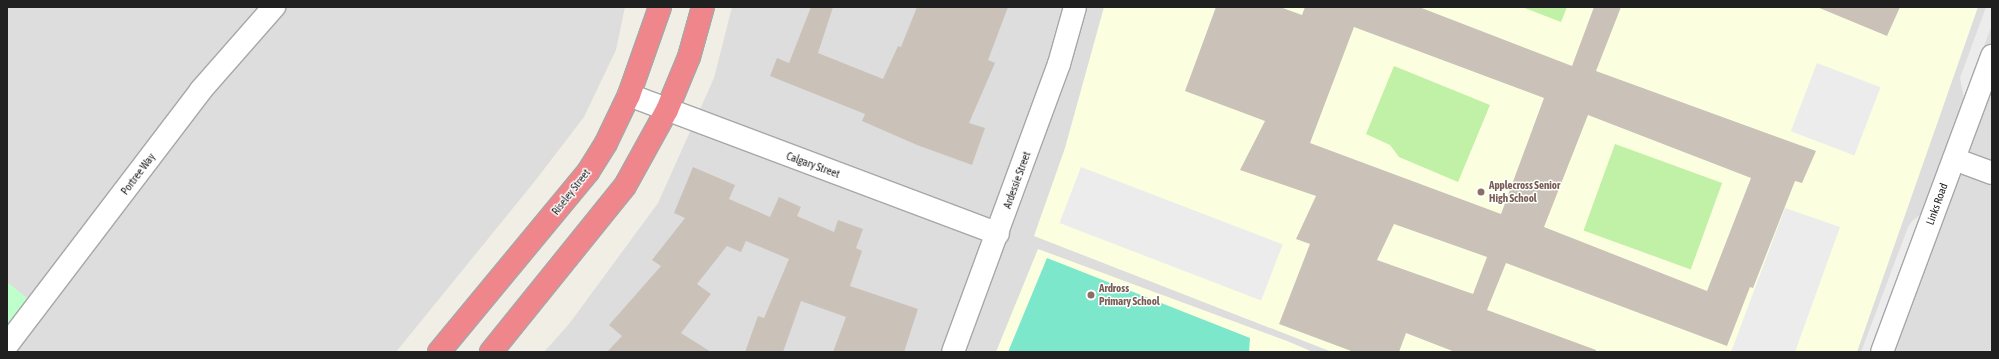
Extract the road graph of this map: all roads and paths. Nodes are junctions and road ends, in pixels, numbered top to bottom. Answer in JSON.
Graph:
{"nodes":[{"id":1,"x":274,"y":7,"type":"edge"},
{"id":2,"x":660,"y":7,"type":"edge"},
{"id":3,"x":703,"y":7,"type":"edge"},
{"id":4,"x":1075,"y":7,"type":"edge"},
{"id":5,"x":1992,"y":56,"type":"edge"},
{"id":6,"x":628,"y":95,"type":"junction"},
{"id":7,"x":667,"y":110,"type":"junction"},
{"id":8,"x":1954,"y":159,"type":"junction"},
{"id":9,"x":1992,"y":173,"type":"edge"},
{"id":10,"x":998,"y":234,"type":"junction"},
{"id":11,"x":7,"y":344,"type":"edge"},
{"id":12,"x":439,"y":352,"type":"edge"},
{"id":13,"x":491,"y":352,"type":"edge"},
{"id":14,"x":953,"y":352,"type":"edge"},
{"id":15,"x":1882,"y":352,"type":"edge"}],
"edges":[{"from":1,"to":11,"type":"street","name":"Portree Way"},
{"from":2,"to":6,"type":"highway","name":"Riseley Street"},
{"from":3,"to":7,"type":"highway"},
{"from":4,"to":10,"type":"street","name":"Ardessie Street"},
{"from":5,"to":8,"type":"street","name":"Links Road"},
{"from":6,"to":7,"type":"street","name":"Calgary Street"},
{"from":6,"to":12,"type":"highway","name":"Riseley Street"},
{"from":7,"to":10,"type":"street","name":"Calgary Street"},
{"from":7,"to":13,"type":"highway"},
{"from":8,"to":9,"type":"street"},
{"from":8,"to":15,"type":"street","name":"Links Road"},
{"from":10,"to":14,"type":"street","name":"Ardessie Street"}]}
